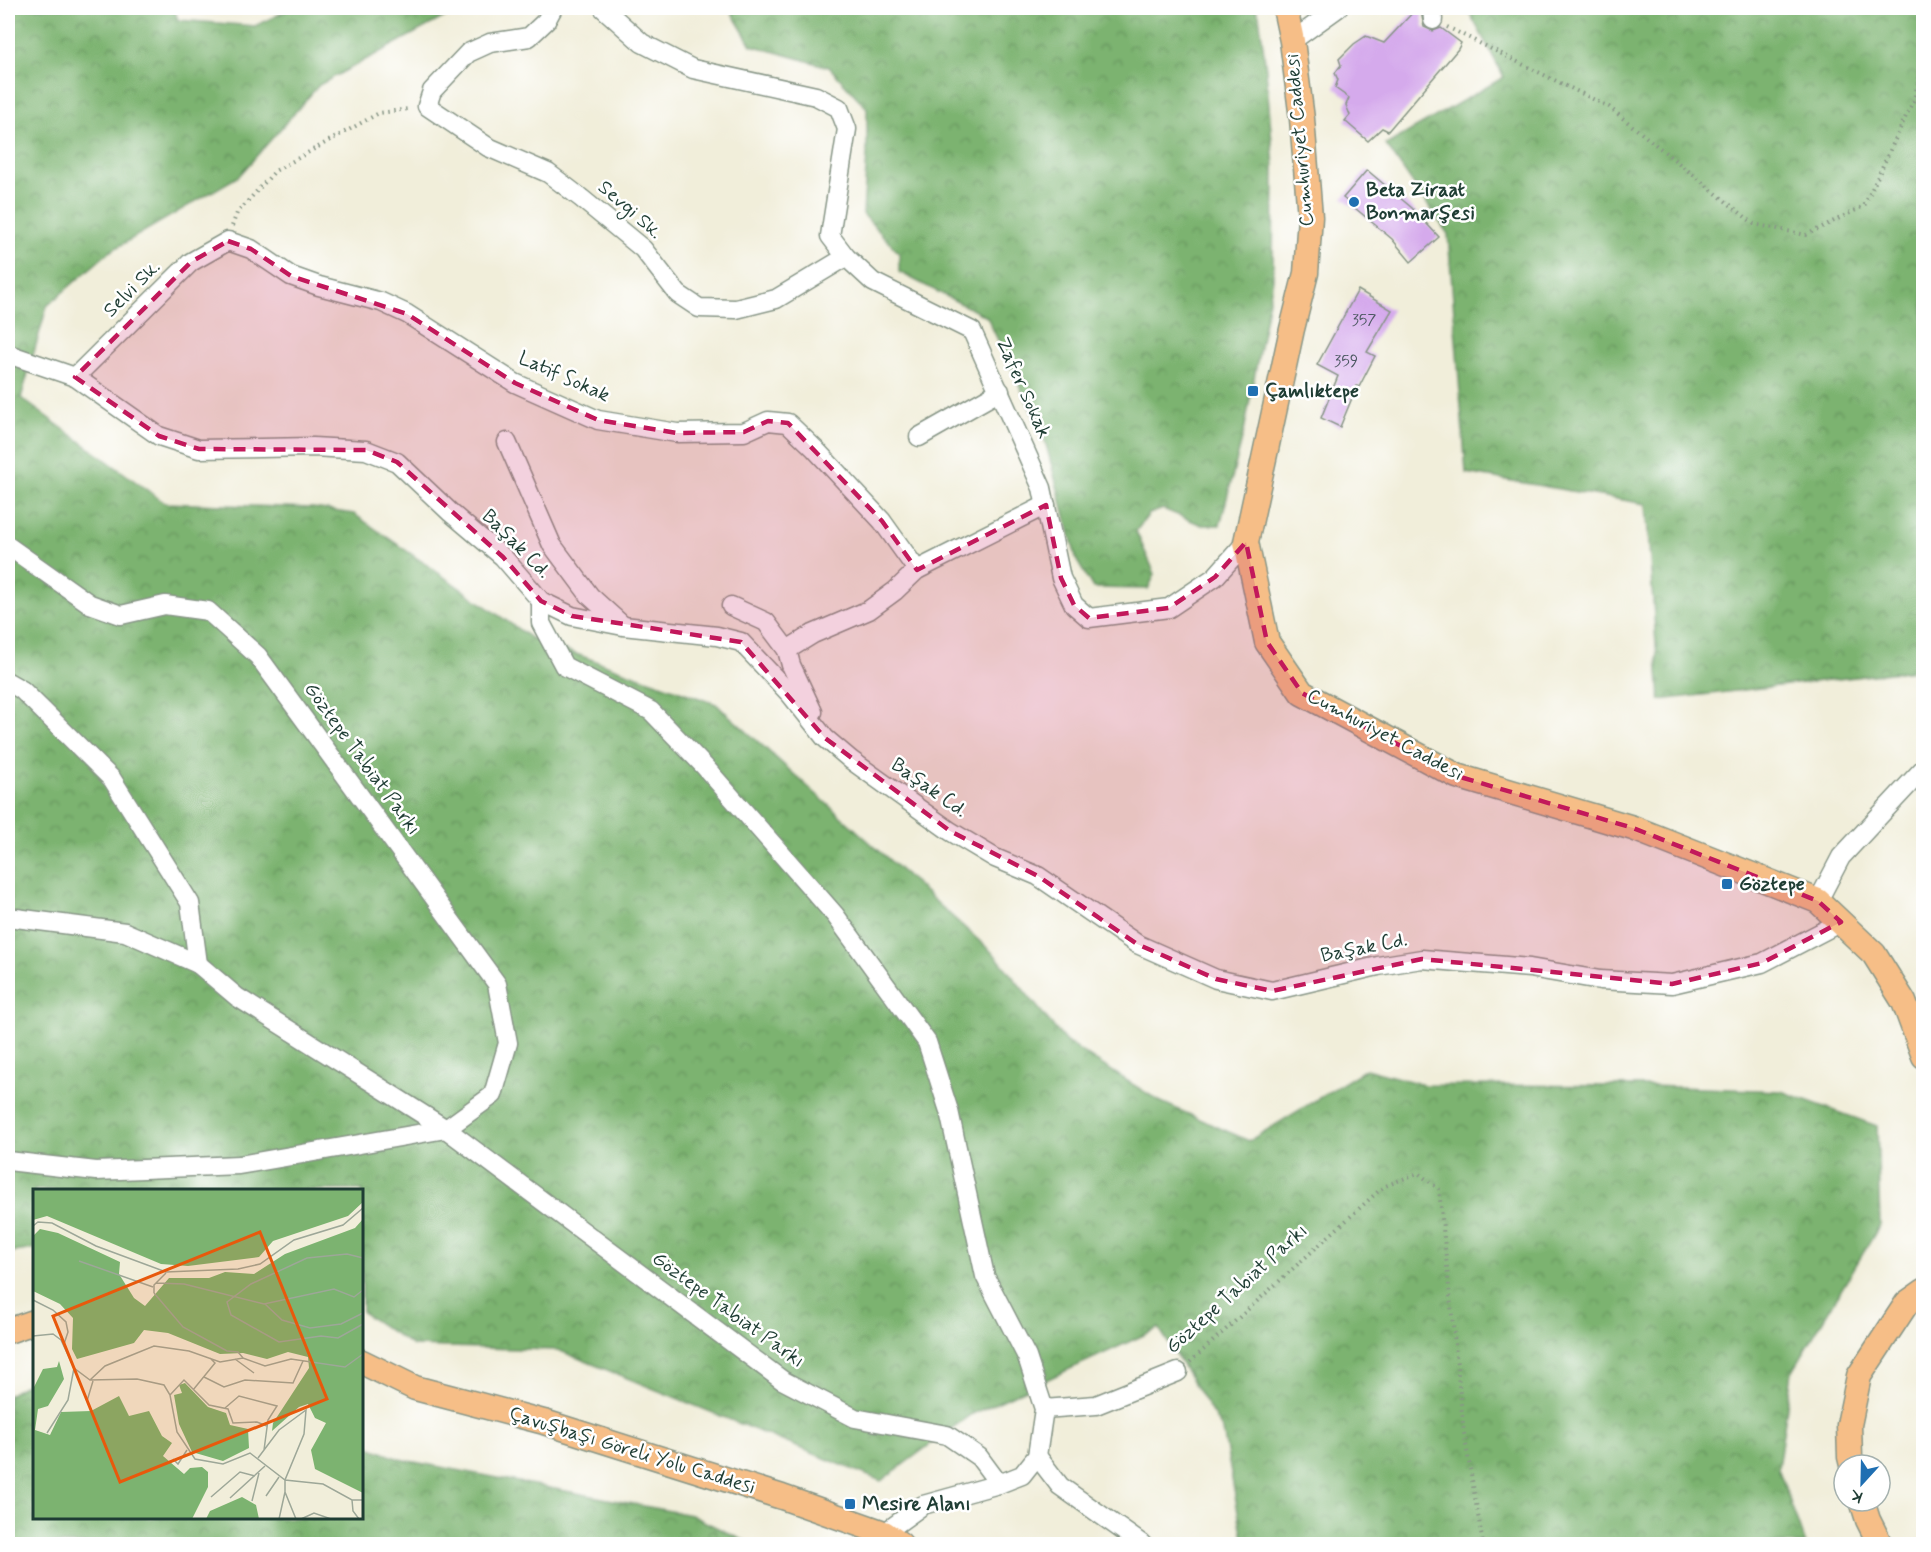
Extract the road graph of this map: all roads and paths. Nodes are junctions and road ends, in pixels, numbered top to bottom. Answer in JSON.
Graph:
{"nodes":[{"id":1,"x":553,"y":8,"type":"edge"},
{"id":2,"x":603,"y":8,"type":"edge"},
{"id":3,"x":1285,"y":8,"type":"edge"},
{"id":4,"x":1338,"y":8,"type":"edge"},
{"id":5,"x":1433,"y":14,"type":"edge"},
{"id":6,"x":1292,"y":40,"type":"junction"},
{"id":7,"x":1923,"y":57,"type":"edge"},
{"id":8,"x":429,"y":98,"type":"junction"},
{"id":9,"x":228,"y":241,"type":"junction"},
{"id":10,"x":846,"y":257,"type":"junction"},
{"id":11,"x":8,"y":354,"type":"edge"},
{"id":12,"x":75,"y":377,"type":"junction"},
{"id":13,"x":1000,"y":391,"type":"junction"},
{"id":14,"x":919,"y":437,"type":"dead end"},
{"id":15,"x":507,"y":442,"type":"dead end"},
{"id":16,"x":1046,"y":505,"type":"junction"},
{"id":17,"x":1246,"y":542,"type":"junction"},
{"id":18,"x":8,"y":546,"type":"edge"},
{"id":19,"x":917,"y":570,"type":"junction"},
{"id":20,"x":542,"y":600,"type":"junction"},
{"id":21,"x":731,"y":606,"type":"dead end"},
{"id":22,"x":623,"y":626,"type":"junction"},
{"id":23,"x":787,"y":650,"type":"junction"},
{"id":24,"x":8,"y":682,"type":"edge"},
{"id":25,"x":825,"y":738,"type":"junction"},
{"id":26,"x":1923,"y":768,"type":"edge"},
{"id":27,"x":1818,"y":901,"type":"junction"},
{"id":28,"x":8,"y":917,"type":"edge"},
{"id":29,"x":1841,"y":922,"type":"junction"},
{"id":30,"x":198,"y":963,"type":"junction"},
{"id":31,"x":1923,"y":1056,"type":"edge"},
{"id":32,"x":446,"y":1129,"type":"junction"},
{"id":33,"x":8,"y":1161,"type":"edge"},
{"id":34,"x":1923,"y":1292,"type":"edge"},
{"id":35,"x":33,"y":1322,"type":"edge"},
{"id":36,"x":8,"y":1331,"type":"edge"},
{"id":37,"x":363,"y":1362,"type":"edge"},
{"id":38,"x":1179,"y":1372,"type":"joint"},
{"id":39,"x":1044,"y":1409,"type":"junction"},
{"id":40,"x":1850,"y":1453,"type":"edge"},
{"id":41,"x":1036,"y":1455,"type":"junction"},
{"id":42,"x":999,"y":1484,"type":"junction"},
{"id":43,"x":1866,"y":1513,"type":"edge"},
{"id":44,"x":892,"y":1539,"type":"edge"},
{"id":45,"x":1142,"y":1545,"type":"edge"},
{"id":46,"x":1482,"y":1545,"type":"edge"},
{"id":47,"x":1880,"y":1545,"type":"edge"}],
"edges":[{"from":1,"to":8,"type":"street"},
{"from":2,"to":10,"type":"street","name":"Zafer Sokak"},
{"from":3,"to":6,"type":"main road","name":"Cumhuriyet Caddesi"},
{"from":4,"to":6,"type":"street"},
{"from":5,"to":7,"type":"path"},
{"from":6,"to":17,"type":"main road","name":"Cumhuriyet Caddesi"},
{"from":8,"to":9,"type":"path"},
{"from":8,"to":10,"type":"street","name":"Sevgi Sk."},
{"from":9,"to":12,"type":"street","name":"Selvi Sk."},
{"from":9,"to":19,"type":"street","name":"Latif Sokak"},
{"from":10,"to":13,"type":"street","name":"Zafer Sokak"},
{"from":11,"to":12,"type":"street","name":"Başak Cd."},
{"from":12,"to":20,"type":"street","name":"Başak Cd."},
{"from":13,"to":14,"type":"street"},
{"from":13,"to":16,"type":"street","name":"Zafer Sokak"},
{"from":15,"to":22,"type":"street"},
{"from":16,"to":17,"type":"street","name":"Zafer Sokak"},
{"from":16,"to":19,"type":"street"},
{"from":17,"to":27,"type":"main road","name":"Cumhuriyet Caddesi"},
{"from":18,"to":32,"type":"street","name":"Göztepe Tabiat Parkı"},
{"from":19,"to":23,"type":"street"},
{"from":20,"to":22,"type":"street","name":"Başak Cd."},
{"from":20,"to":39,"type":"street"},
{"from":21,"to":23,"type":"street"},
{"from":22,"to":25,"type":"street","name":"Başak Cd."},
{"from":23,"to":25,"type":"street"},
{"from":24,"to":30,"type":"street"},
{"from":25,"to":29,"type":"street","name":"Başak Cd."},
{"from":26,"to":27,"type":"street"},
{"from":27,"to":29,"type":"main road","name":"Cumhuriyet Caddesi"},
{"from":28,"to":30,"type":"street","name":"Göztepe Tabiat Parkı"},
{"from":29,"to":31,"type":"main road","name":"Cumhuriyet Caddesi"},
{"from":30,"to":32,"type":"street","name":"Göztepe Tabiat Parkı"},
{"from":32,"to":33,"type":"street","name":"Göztepe Tabiat Parkı"},
{"from":32,"to":42,"type":"street","name":"Göztepe Tabiat Parkı"},
{"from":34,"to":40,"type":"main road"},
{"from":35,"to":36,"type":"main road"},
{"from":37,"to":44,"type":"main road","name":"Çavuşbaşı Göreli Yolu Caddesi"},
{"from":38,"to":39,"type":"street","name":"Göztepe Tabiat Parkı"},
{"from":38,"to":46,"type":"path","name":"Göztepe Tabiat Parkı"},
{"from":39,"to":41,"type":"street"},
{"from":41,"to":42,"type":"street"},
{"from":41,"to":45,"type":"street"},
{"from":42,"to":44,"type":"street"},
{"from":43,"to":47,"type":"main road"}]}
